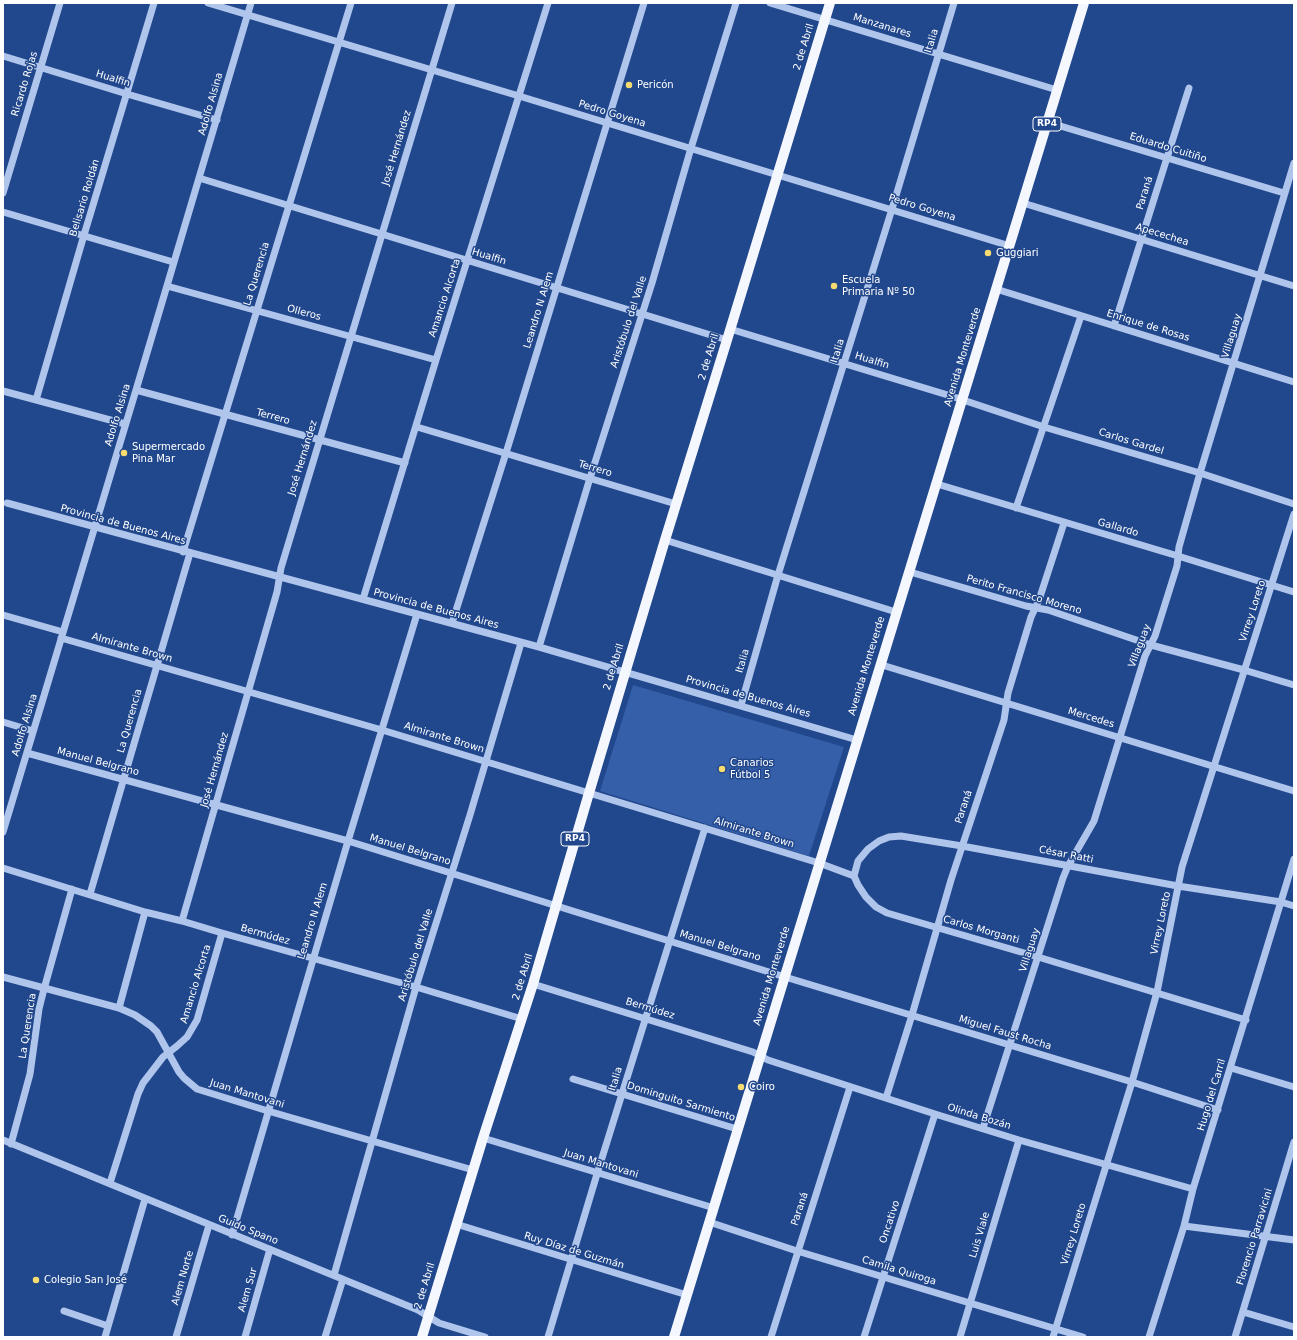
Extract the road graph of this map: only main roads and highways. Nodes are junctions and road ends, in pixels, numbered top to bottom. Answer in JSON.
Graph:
{"nodes":[{"id":1,"x":830,"y":3,"type":"edge"},
{"id":2,"x":1084,"y":3,"type":"edge"},
{"id":3,"x":422,"y":1337,"type":"edge"},
{"id":4,"x":674,"y":1337,"type":"edge"}],
"edges":[{"from":1,"to":3,"type":"main road","name":"2 de Abril","number":"RP4"},
{"from":2,"to":4,"type":"main road","name":"Avenida Monteverde","number":"RP4"}]}
